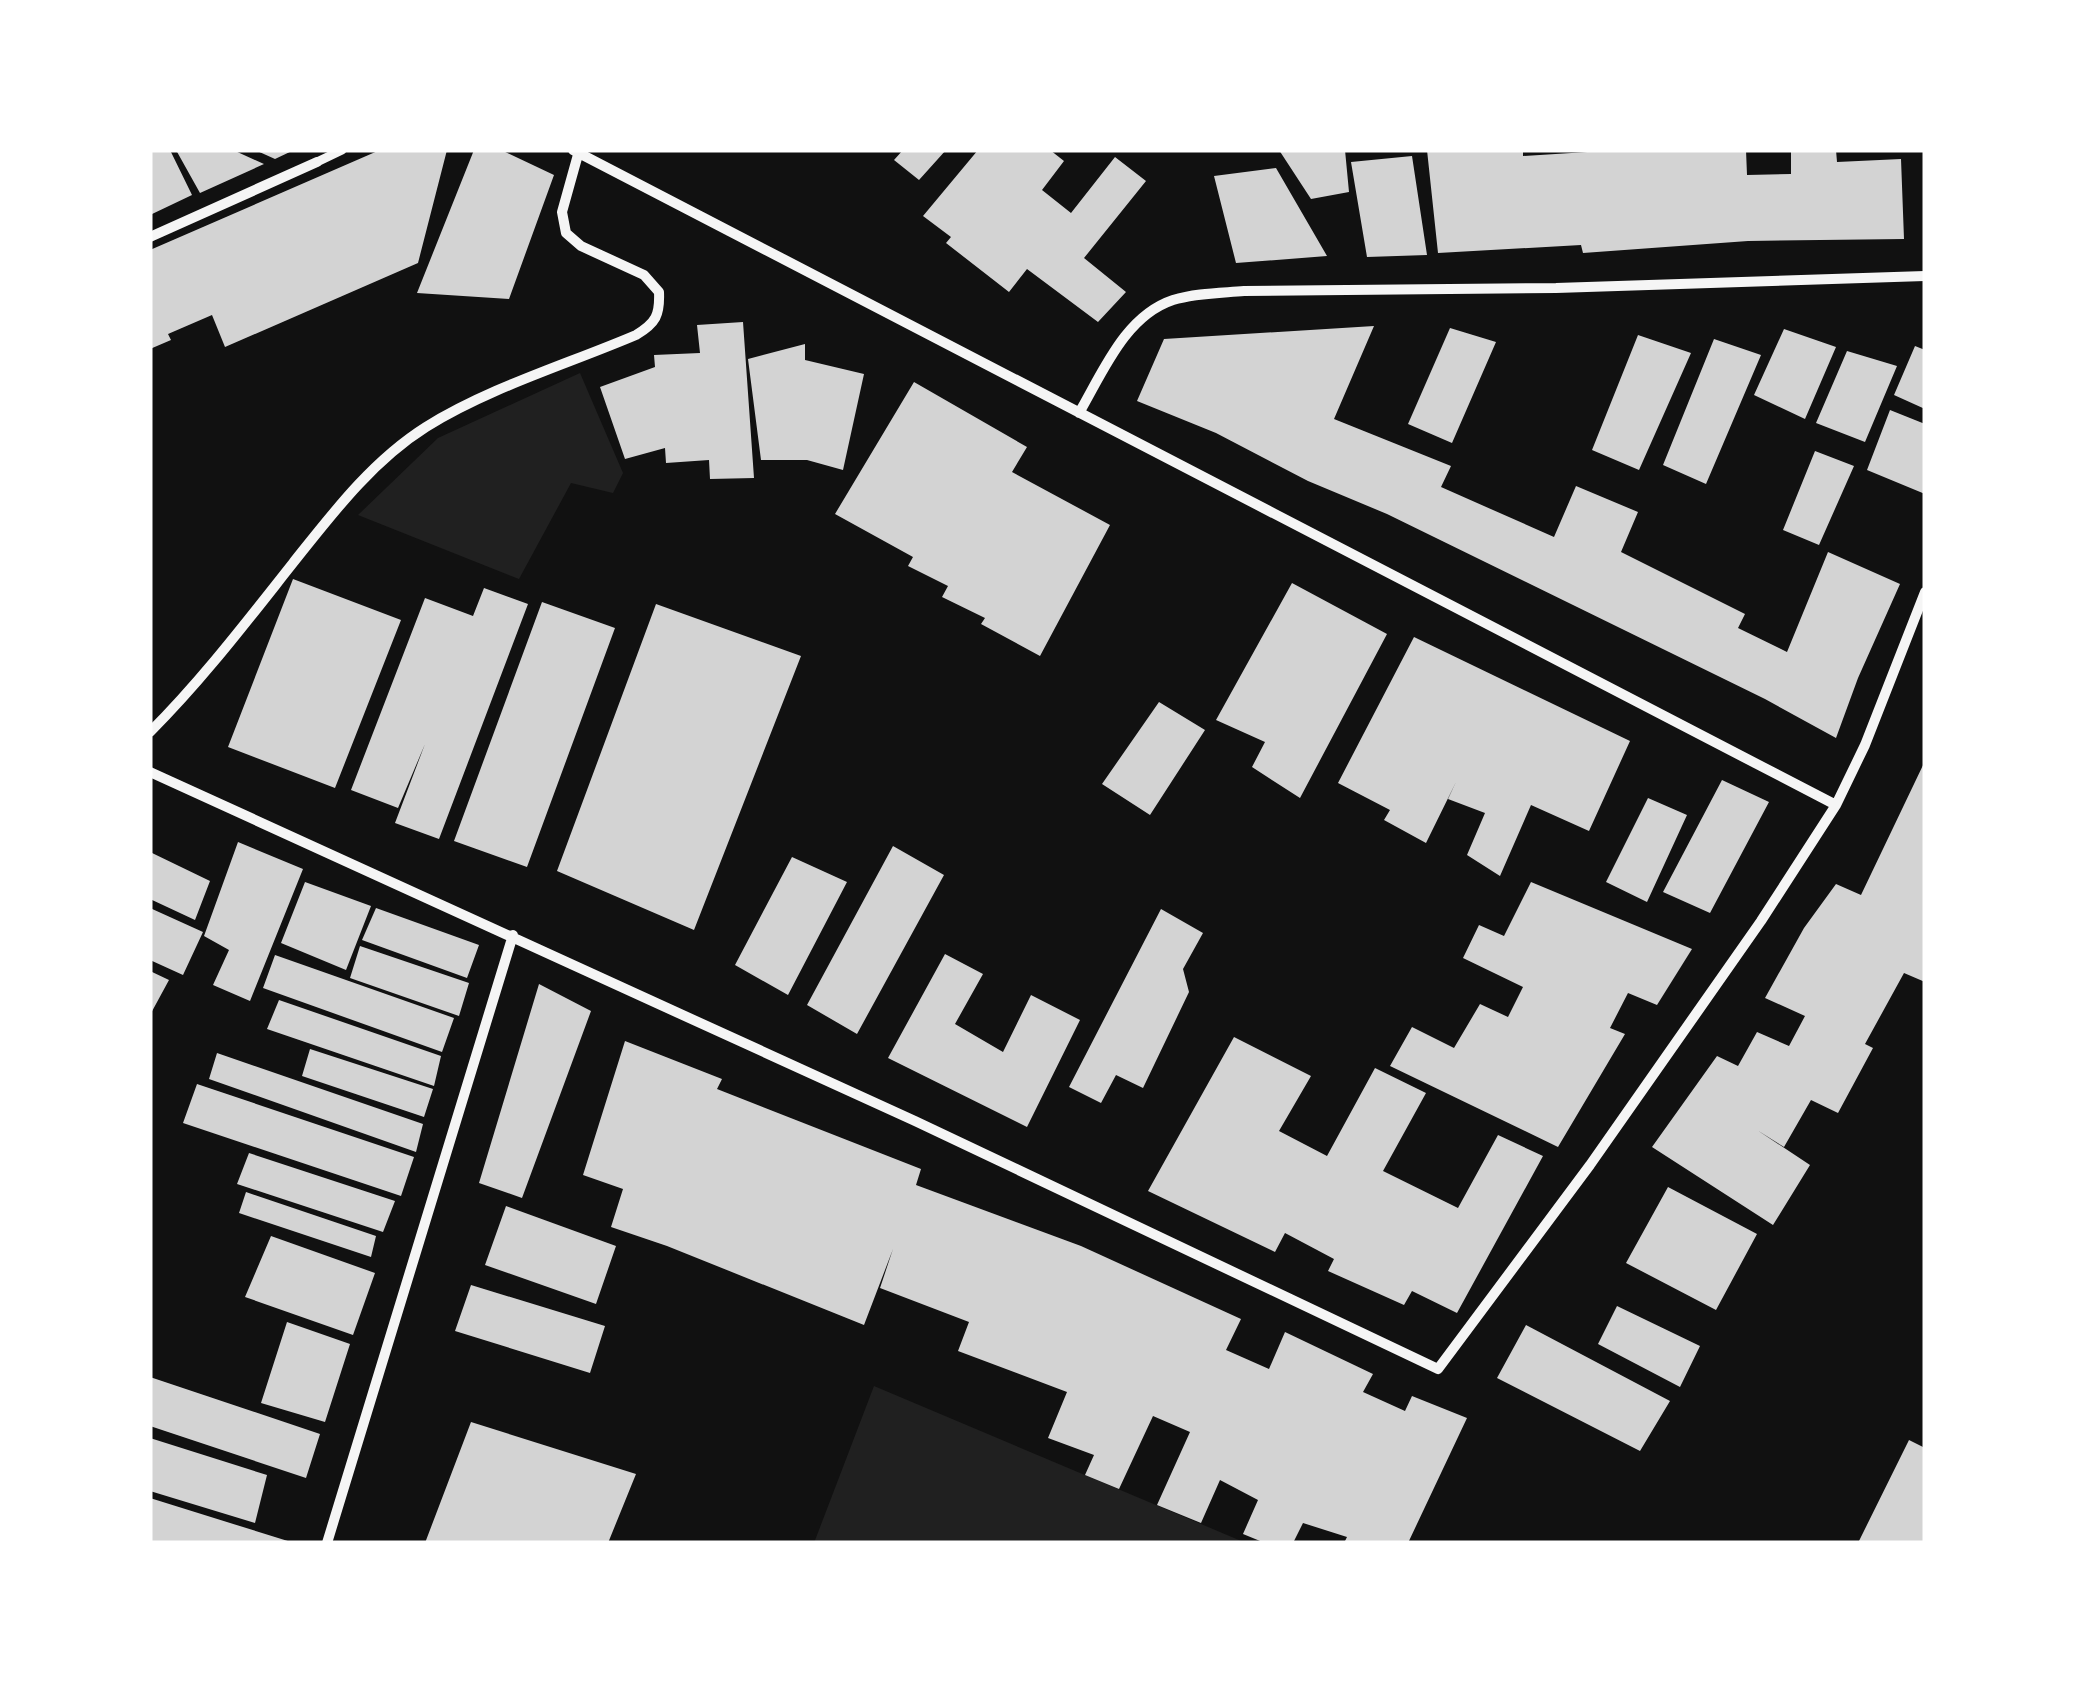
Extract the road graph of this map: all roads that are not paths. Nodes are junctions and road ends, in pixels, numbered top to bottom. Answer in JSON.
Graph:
{"nodes":[{"id":1,"x":342,"y":150,"type":"edge"},
{"id":2,"x":577,"y":151,"type":"edge"},
{"id":3,"x":317,"y":162,"type":"joint"},
{"id":4,"x":150,"y":238,"type":"edge"},
{"id":5,"x":1925,"y":276,"type":"edge"},
{"id":6,"x":1079,"y":412,"type":"junction"},
{"id":7,"x":1925,"y":592,"type":"edge"},
{"id":8,"x":150,"y":732,"type":"edge"},
{"id":9,"x":150,"y":772,"type":"edge"},
{"id":10,"x":1836,"y":805,"type":"junction"},
{"id":11,"x":513,"y":935,"type":"junction"},
{"id":12,"x":327,"y":1543,"type":"edge"}],
"edges":[{"from":1,"to":3,"type":"street"},
{"from":2,"to":6,"type":"street"},
{"from":2,"to":8,"type":"street"},
{"from":3,"to":4,"type":"street"},
{"from":5,"to":6,"type":"street"},
{"from":6,"to":10,"type":"street"},
{"from":7,"to":10,"type":"street"},
{"from":9,"to":11,"type":"street"},
{"from":10,"to":11,"type":"street"},
{"from":11,"to":12,"type":"street"}]}
